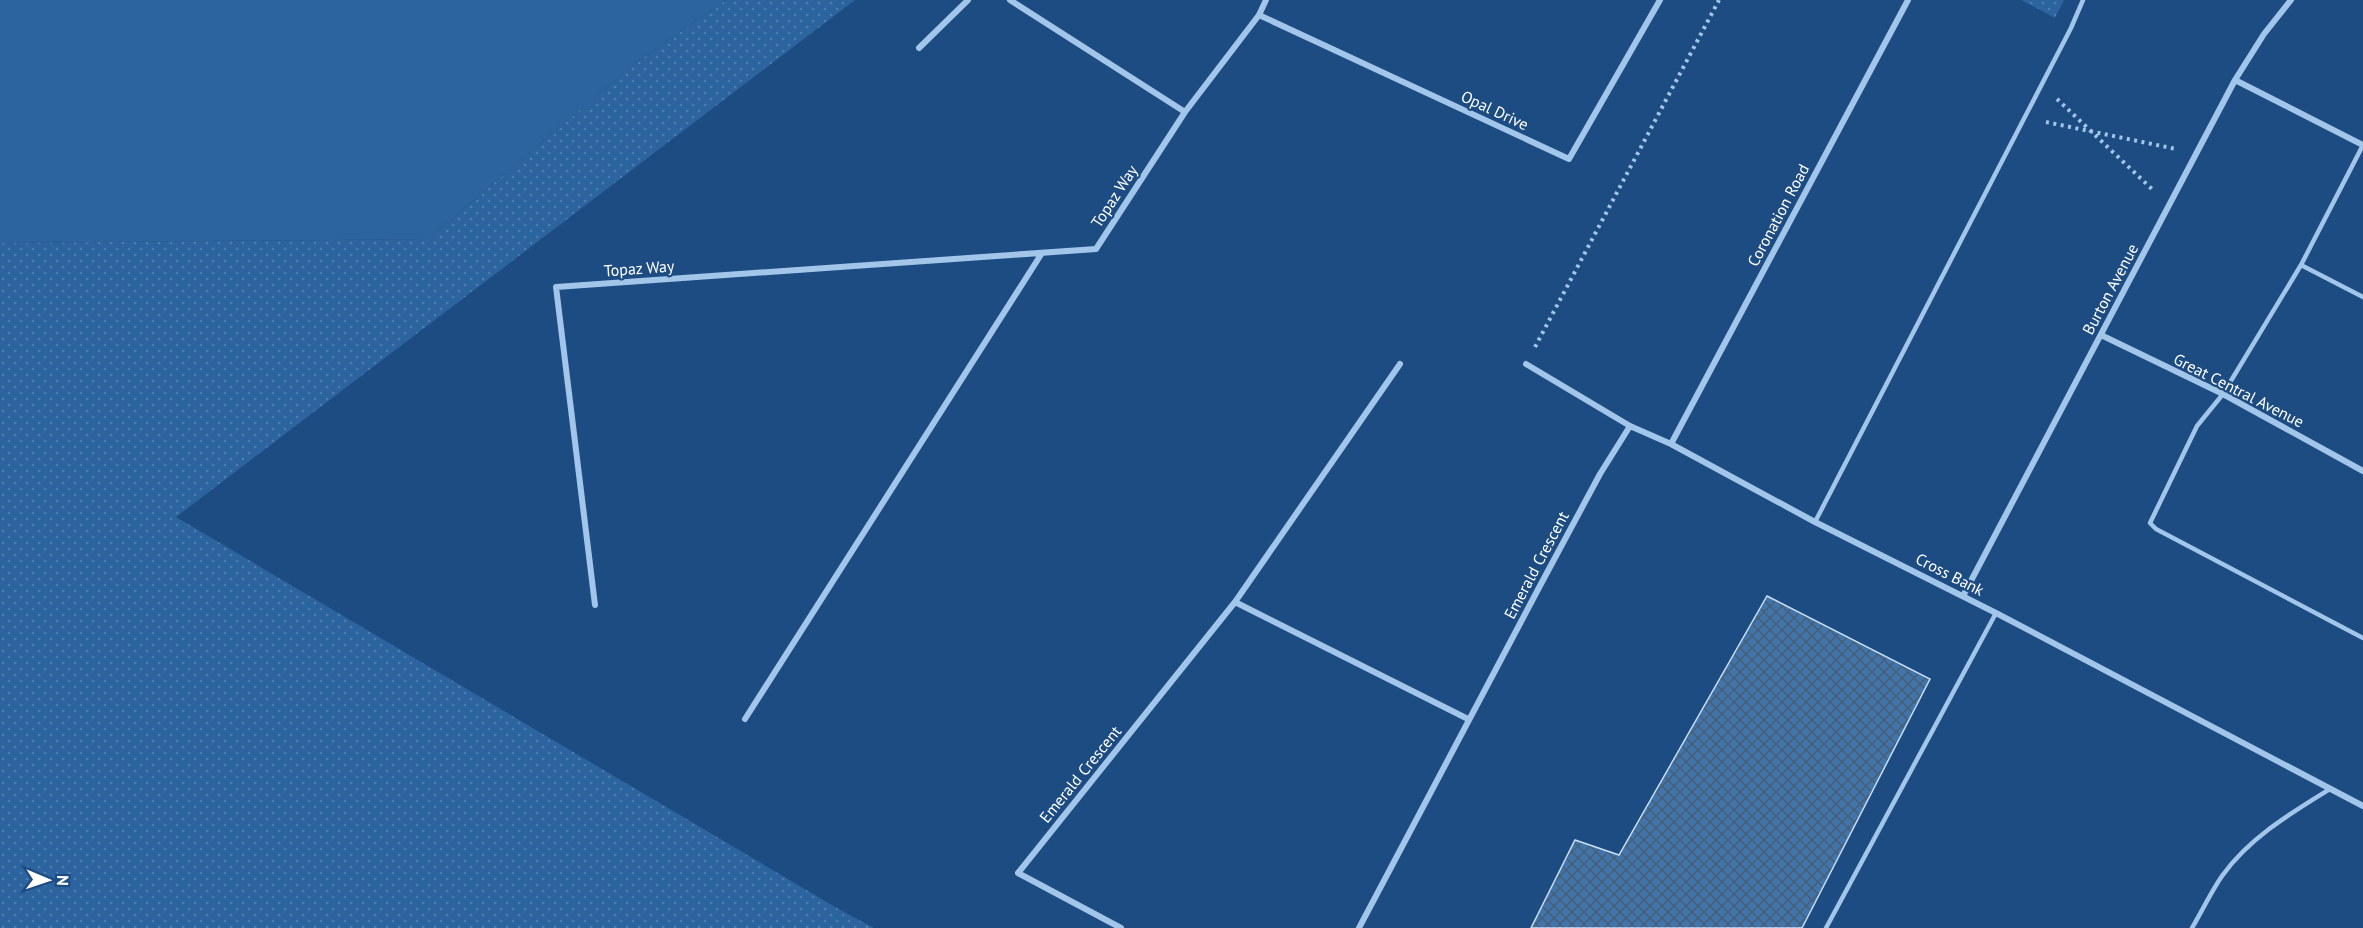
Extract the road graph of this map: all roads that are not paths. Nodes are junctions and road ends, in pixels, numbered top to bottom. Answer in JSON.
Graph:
{"nodes":[{"id":1,"x":968,"y":0,"type":"edge"},
{"id":2,"x":1010,"y":0,"type":"edge"},
{"id":3,"x":1266,"y":0,"type":"edge"},
{"id":4,"x":1660,"y":0,"type":"edge"},
{"id":5,"x":1908,"y":0,"type":"edge"},
{"id":6,"x":2083,"y":0,"type":"edge"},
{"id":7,"x":2291,"y":0,"type":"edge"},
{"id":8,"x":1259,"y":15,"type":"junction"},
{"id":9,"x":920,"y":48,"type":"dead end"},
{"id":10,"x":2235,"y":80,"type":"junction"},
{"id":11,"x":1185,"y":112,"type":"junction"},
{"id":12,"x":2363,"y":145,"type":"edge"},
{"id":13,"x":1042,"y":253,"type":"junction"},
{"id":14,"x":2301,"y":265,"type":"junction"},
{"id":15,"x":2363,"y":297,"type":"edge"},
{"id":16,"x":2102,"y":335,"type":"junction"},
{"id":17,"x":1400,"y":364,"type":"dead end"},
{"id":18,"x":1526,"y":364,"type":"road end"},
{"id":19,"x":2223,"y":394,"type":"junction"},
{"id":20,"x":1630,"y":426,"type":"junction"},
{"id":21,"x":1671,"y":444,"type":"junction"},
{"id":22,"x":2363,"y":471,"type":"edge"},
{"id":23,"x":1815,"y":522,"type":"junction"},
{"id":24,"x":1963,"y":596,"type":"junction"},
{"id":25,"x":1235,"y":602,"type":"junction"},
{"id":26,"x":595,"y":604,"type":"dead end"},
{"id":27,"x":1996,"y":613,"type":"junction"},
{"id":28,"x":2363,"y":638,"type":"edge"},
{"id":29,"x":745,"y":719,"type":"dead end"},
{"id":30,"x":1468,"y":719,"type":"junction"},
{"id":31,"x":2330,"y":789,"type":"junction"},
{"id":32,"x":2363,"y":806,"type":"edge"},
{"id":33,"x":1121,"y":928,"type":"edge"},
{"id":34,"x":1359,"y":928,"type":"edge"},
{"id":35,"x":1826,"y":928,"type":"edge"},
{"id":36,"x":2192,"y":928,"type":"edge"}],
"edges":[{"from":1,"to":9,"type":"street"},
{"from":2,"to":11,"type":"street"},
{"from":3,"to":8,"type":"street"},
{"from":4,"to":8,"type":"street","name":"Opal Drive"},
{"from":5,"to":21,"type":"street","name":"Coronation Road"},
{"from":6,"to":23,"type":"lane"},
{"from":7,"to":10,"type":"street","name":"Burton Avenue"},
{"from":8,"to":11,"type":"street","name":"Topaz Way"},
{"from":10,"to":12,"type":"street"},
{"from":10,"to":16,"type":"street","name":"Burton Avenue"},
{"from":11,"to":13,"type":"street","name":"Topaz Way"},
{"from":12,"to":14,"type":"lane"},
{"from":13,"to":26,"type":"street","name":"Topaz Way"},
{"from":13,"to":29,"type":"street"},
{"from":14,"to":15,"type":"lane"},
{"from":14,"to":19,"type":"lane"},
{"from":16,"to":19,"type":"street","name":"Great Central Avenue"},
{"from":16,"to":24,"type":"street","name":"Burton Avenue"},
{"from":17,"to":25,"type":"street","name":"Emerald Crescent"},
{"from":18,"to":20,"type":"street","name":"Cross Bank"},
{"from":19,"to":22,"type":"street","name":"Great Central Avenue"},
{"from":19,"to":28,"type":"lane"},
{"from":20,"to":21,"type":"street","name":"Cross Bank"},
{"from":20,"to":30,"type":"street","name":"Emerald Crescent"},
{"from":21,"to":23,"type":"street","name":"Cross Bank"},
{"from":23,"to":24,"type":"street","name":"Cross Bank"},
{"from":24,"to":27,"type":"street","name":"Cross Bank"},
{"from":25,"to":30,"type":"street"},
{"from":25,"to":33,"type":"street","name":"Emerald Crescent"},
{"from":27,"to":31,"type":"street","name":"Cross Bank"},
{"from":27,"to":35,"type":"lane"},
{"from":30,"to":34,"type":"street","name":"Emerald Crescent"},
{"from":31,"to":32,"type":"street","name":"Cross Bank"},
{"from":31,"to":36,"type":"lane"}]}
